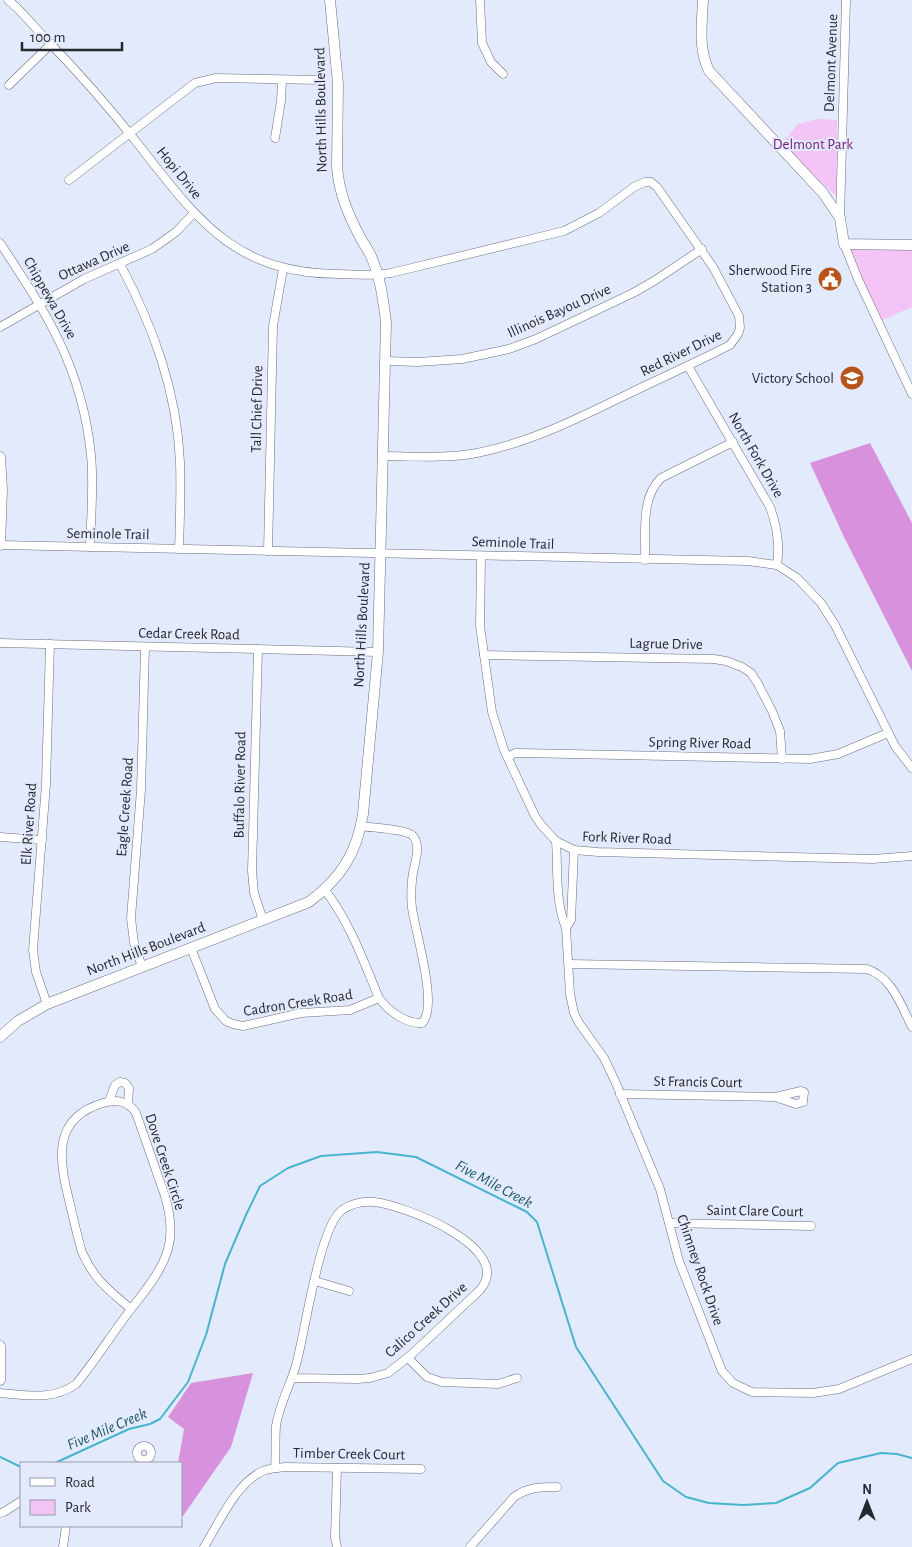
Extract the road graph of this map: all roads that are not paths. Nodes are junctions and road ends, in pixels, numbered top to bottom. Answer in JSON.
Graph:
{"nodes":[{"id":1,"x":8,"y":0,"type":"edge"},
{"id":2,"x":330,"y":0,"type":"edge"},
{"id":3,"x":480,"y":0,"type":"edge"},
{"id":4,"x":703,"y":0,"type":"edge"},
{"id":5,"x":846,"y":0,"type":"edge"},
{"id":6,"x":51,"y":44,"type":"junction"},
{"id":7,"x":503,"y":74,"type":"dead end"},
{"id":8,"x":282,"y":80,"type":"junction"},
{"id":9,"x":321,"y":80,"type":"dead end"},
{"id":10,"x":9,"y":85,"type":"dead end"},
{"id":11,"x":129,"y":133,"type":"junction"},
{"id":12,"x":274,"y":138,"type":"dead end"},
{"id":13,"x":69,"y":180,"type":"dead end"},
{"id":14,"x":194,"y":213,"type":"junction"},
{"id":15,"x":840,"y":218,"type":"junction"},
{"id":16,"x":0,"y":243,"type":"edge"},
{"id":17,"x":844,"y":244,"type":"junction"},
{"id":18,"x":912,"y":245,"type":"edge"},
{"id":19,"x":702,"y":249,"type":"junction"},
{"id":20,"x":120,"y":264,"type":"junction"},
{"id":21,"x":283,"y":269,"type":"junction"},
{"id":22,"x":378,"y":275,"type":"junction"},
{"id":23,"x":40,"y":304,"type":"junction"},
{"id":24,"x":0,"y":327,"type":"edge"},
{"id":25,"x":385,"y":361,"type":"junction"},
{"id":26,"x":688,"y":366,"type":"junction"},
{"id":27,"x":912,"y":393,"type":"edge"},
{"id":28,"x":733,"y":442,"type":"junction"},
{"id":29,"x":382,"y":456,"type":"junction"},
{"id":30,"x":0,"y":457,"type":"edge"},
{"id":31,"x":0,"y":546,"type":"edge"},
{"id":32,"x":90,"y":547,"type":"junction"},
{"id":33,"x":180,"y":549,"type":"junction"},
{"id":34,"x":268,"y":551,"type":"junction"},
{"id":35,"x":380,"y":553,"type":"junction"},
{"id":36,"x":481,"y":556,"type":"junction"},
{"id":37,"x":645,"y":560,"type":"junction"},
{"id":38,"x":777,"y":565,"type":"junction"},
{"id":39,"x":0,"y":643,"type":"edge"},
{"id":40,"x":50,"y":644,"type":"junction"},
{"id":41,"x":145,"y":646,"type":"junction"},
{"id":42,"x":258,"y":649,"type":"junction"},
{"id":43,"x":378,"y":652,"type":"junction"},
{"id":44,"x":484,"y":655,"type":"junction"},
{"id":45,"x":888,"y":732,"type":"junction"},
{"id":46,"x":508,"y":757,"type":"junction"},
{"id":47,"x":782,"y":759,"type":"junction"},
{"id":48,"x":912,"y":768,"type":"edge"},
{"id":49,"x":361,"y":826,"type":"junction"},
{"id":50,"x":0,"y":836,"type":"edge"},
{"id":51,"x":42,"y":840,"type":"junction"},
{"id":52,"x":556,"y":841,"type":"junction"},
{"id":53,"x":574,"y":850,"type":"junction"},
{"id":54,"x":912,"y":856,"type":"edge"},
{"id":55,"x":325,"y":890,"type":"junction"},
{"id":56,"x":263,"y":920,"type":"junction"},
{"id":57,"x":566,"y":928,"type":"junction"},
{"id":58,"x":191,"y":948,"type":"junction"},
{"id":59,"x":569,"y":964,"type":"junction"},
{"id":60,"x":142,"y":967,"type":"junction"},
{"id":61,"x":379,"y":998,"type":"junction"},
{"id":62,"x":47,"y":1004,"type":"junction"},
{"id":63,"x":912,"y":1027,"type":"edge"},
{"id":64,"x":0,"y":1037,"type":"edge"},
{"id":65,"x":620,"y":1094,"type":"junction"},
{"id":66,"x":775,"y":1097,"type":"dead end"},
{"id":67,"x":109,"y":1101,"type":"junction"},
{"id":68,"x":128,"y":1105,"type":"junction"},
{"id":69,"x":669,"y":1223,"type":"junction"},
{"id":70,"x":811,"y":1226,"type":"dead end"},
{"id":71,"x":315,"y":1281,"type":"junction"},
{"id":72,"x":350,"y":1291,"type":"dead end"},
{"id":73,"x":131,"y":1309,"type":"junction"},
{"id":74,"x":0,"y":1346,"type":"edge"},
{"id":75,"x":408,"y":1358,"type":"junction"},
{"id":76,"x":912,"y":1358,"type":"edge"},
{"id":77,"x":292,"y":1378,"type":"junction"},
{"id":78,"x":517,"y":1378,"type":"dead end"},
{"id":79,"x":0,"y":1380,"type":"edge"},
{"id":80,"x":0,"y":1393,"type":"edge"},
{"id":81,"x":275,"y":1468,"type":"junction"},
{"id":82,"x":337,"y":1468,"type":"junction"},
{"id":83,"x":421,"y":1469,"type":"dead end"},
{"id":84,"x":557,"y":1487,"type":"dead end"},
{"id":85,"x":20,"y":1502,"type":"edge"},
{"id":86,"x":0,"y":1513,"type":"edge"},
{"id":87,"x":66,"y":1527,"type":"edge"},
{"id":88,"x":209,"y":1545,"type":"edge"},
{"id":89,"x":63,"y":1547,"type":"edge"},
{"id":90,"x":337,"y":1547,"type":"edge"},
{"id":91,"x":470,"y":1547,"type":"edge"}],
"edges":[{"from":1,"to":6,"type":"street","name":"Hopi Drive"},
{"from":2,"to":22,"type":"street","name":"North Hills Boulevard"},
{"from":3,"to":7,"type":"street"},
{"from":4,"to":15,"type":"street"},
{"from":5,"to":15,"type":"street","name":"Delmont Avenue"},
{"from":6,"to":10,"type":"street"},
{"from":6,"to":11,"type":"street","name":"Hopi Drive"},
{"from":8,"to":9,"type":"street"},
{"from":8,"to":11,"type":"street"},
{"from":8,"to":12,"type":"street"},
{"from":11,"to":13,"type":"street"},
{"from":11,"to":14,"type":"street","name":"Hopi Drive"},
{"from":14,"to":20,"type":"street","name":"Ottawa Drive"},
{"from":14,"to":21,"type":"street","name":"Hopi Drive"},
{"from":15,"to":17,"type":"street"},
{"from":16,"to":23,"type":"street","name":"Chippewa Drive"},
{"from":17,"to":18,"type":"street"},
{"from":17,"to":27,"type":"street"},
{"from":19,"to":22,"type":"street","name":"Red River Drive"},
{"from":19,"to":25,"type":"street","name":"Illinois Bayou Drive"},
{"from":19,"to":26,"type":"street","name":"Red River Drive"},
{"from":20,"to":23,"type":"street","name":"Ottawa Drive"},
{"from":20,"to":33,"type":"street"},
{"from":21,"to":22,"type":"street","name":"Hopi Drive"},
{"from":21,"to":34,"type":"street","name":"Tall Chief Drive"},
{"from":22,"to":25,"type":"street","name":"North Hills Boulevard"},
{"from":23,"to":24,"type":"street","name":"Ottawa Drive"},
{"from":23,"to":32,"type":"street","name":"Chippewa Drive"},
{"from":25,"to":29,"type":"street","name":"North Hills Boulevard"},
{"from":26,"to":28,"type":"street","name":"North Fork Drive"},
{"from":26,"to":29,"type":"street","name":"Red River Drive"},
{"from":28,"to":37,"type":"street"},
{"from":28,"to":38,"type":"street","name":"North Fork Drive"},
{"from":29,"to":35,"type":"street","name":"North Hills Boulevard"},
{"from":30,"to":31,"type":"street"},
{"from":31,"to":32,"type":"street","name":"Seminole Trail"},
{"from":32,"to":33,"type":"street","name":"Seminole Trail"},
{"from":33,"to":34,"type":"street","name":"Seminole Trail"},
{"from":34,"to":35,"type":"street","name":"Seminole Trail"},
{"from":35,"to":36,"type":"street","name":"Seminole Trail"},
{"from":35,"to":43,"type":"street","name":"North Hills Boulevard"},
{"from":36,"to":37,"type":"street","name":"Seminole Trail"},
{"from":36,"to":44,"type":"street","name":"Fork River Road"},
{"from":37,"to":38,"type":"street","name":"Seminole Trail"},
{"from":38,"to":45,"type":"street","name":"Seminole Trail"},
{"from":39,"to":40,"type":"street","name":"Cedar Creek Road"},
{"from":40,"to":41,"type":"street","name":"Cedar Creek Road"},
{"from":40,"to":51,"type":"street","name":"Elk River Road"},
{"from":41,"to":42,"type":"street","name":"Cedar Creek Road"},
{"from":41,"to":60,"type":"street","name":"Eagle Creek Road"},
{"from":42,"to":43,"type":"street","name":"Cedar Creek Road"},
{"from":42,"to":56,"type":"street","name":"Buffalo River Road"},
{"from":43,"to":49,"type":"street","name":"North Hills Boulevard"},
{"from":44,"to":46,"type":"street","name":"Fork River Road"},
{"from":44,"to":47,"type":"street","name":"Lagrue Drive"},
{"from":45,"to":47,"type":"street","name":"Spring River Road"},
{"from":45,"to":48,"type":"street","name":"Seminole Trail"},
{"from":46,"to":47,"type":"street","name":"Spring River Road"},
{"from":46,"to":52,"type":"street","name":"Fork River Road"},
{"from":49,"to":55,"type":"street","name":"North Hills Boulevard"},
{"from":49,"to":61,"type":"street"},
{"from":50,"to":51,"type":"street"},
{"from":51,"to":62,"type":"street","name":"Elk River Road"},
{"from":52,"to":53,"type":"street","name":"Fork River Road"},
{"from":52,"to":57,"type":"street","name":"Chimney Rock Drive"},
{"from":53,"to":54,"type":"street","name":"Fork River Road"},
{"from":53,"to":57,"type":"street","name":"Chimney Rock Drive"},
{"from":55,"to":56,"type":"street","name":"North Hills Boulevard"},
{"from":55,"to":61,"type":"street"},
{"from":56,"to":58,"type":"street","name":"North Hills Boulevard"},
{"from":57,"to":59,"type":"street","name":"Chimney Rock Drive"},
{"from":58,"to":60,"type":"street","name":"North Hills Boulevard"},
{"from":58,"to":61,"type":"street","name":"Cadron Creek Road"},
{"from":59,"to":63,"type":"street"},
{"from":59,"to":65,"type":"street","name":"Chimney Rock Drive"},
{"from":60,"to":62,"type":"street","name":"North Hills Boulevard"},
{"from":62,"to":64,"type":"street","name":"North Hills Boulevard"},
{"from":65,"to":66,"type":"street","name":"St Francis Court"},
{"from":65,"to":69,"type":"street","name":"Chimney Rock Drive"},
{"from":67,"to":68,"type":"street","name":"Dove Creek Circle"},
{"from":67,"to":68,"type":"street","name":"Dove Creek Circle"},
{"from":67,"to":73,"type":"street"},
{"from":68,"to":73,"type":"street","name":"Dove Creek Circle"},
{"from":69,"to":70,"type":"street","name":"Saint Clare Court"},
{"from":69,"to":76,"type":"street","name":"Chimney Rock Drive"},
{"from":71,"to":72,"type":"street"},
{"from":71,"to":75,"type":"street","name":"Calico Creek Drive"},
{"from":71,"to":77,"type":"street","name":"Calico Creek Drive"},
{"from":73,"to":80,"type":"street","name":"Dove Creek Circle"},
{"from":74,"to":79,"type":"street"},
{"from":75,"to":77,"type":"street","name":"Calico Creek Drive"},
{"from":75,"to":78,"type":"street"},
{"from":77,"to":81,"type":"street","name":"Calico Creek Drive"},
{"from":81,"to":82,"type":"street","name":"Timber Creek Court"},
{"from":81,"to":88,"type":"street"},
{"from":82,"to":83,"type":"street","name":"Timber Creek Court"},
{"from":82,"to":90,"type":"street"},
{"from":84,"to":91,"type":"street"},
{"from":85,"to":86,"type":"street"},
{"from":87,"to":89,"type":"street"}]}
